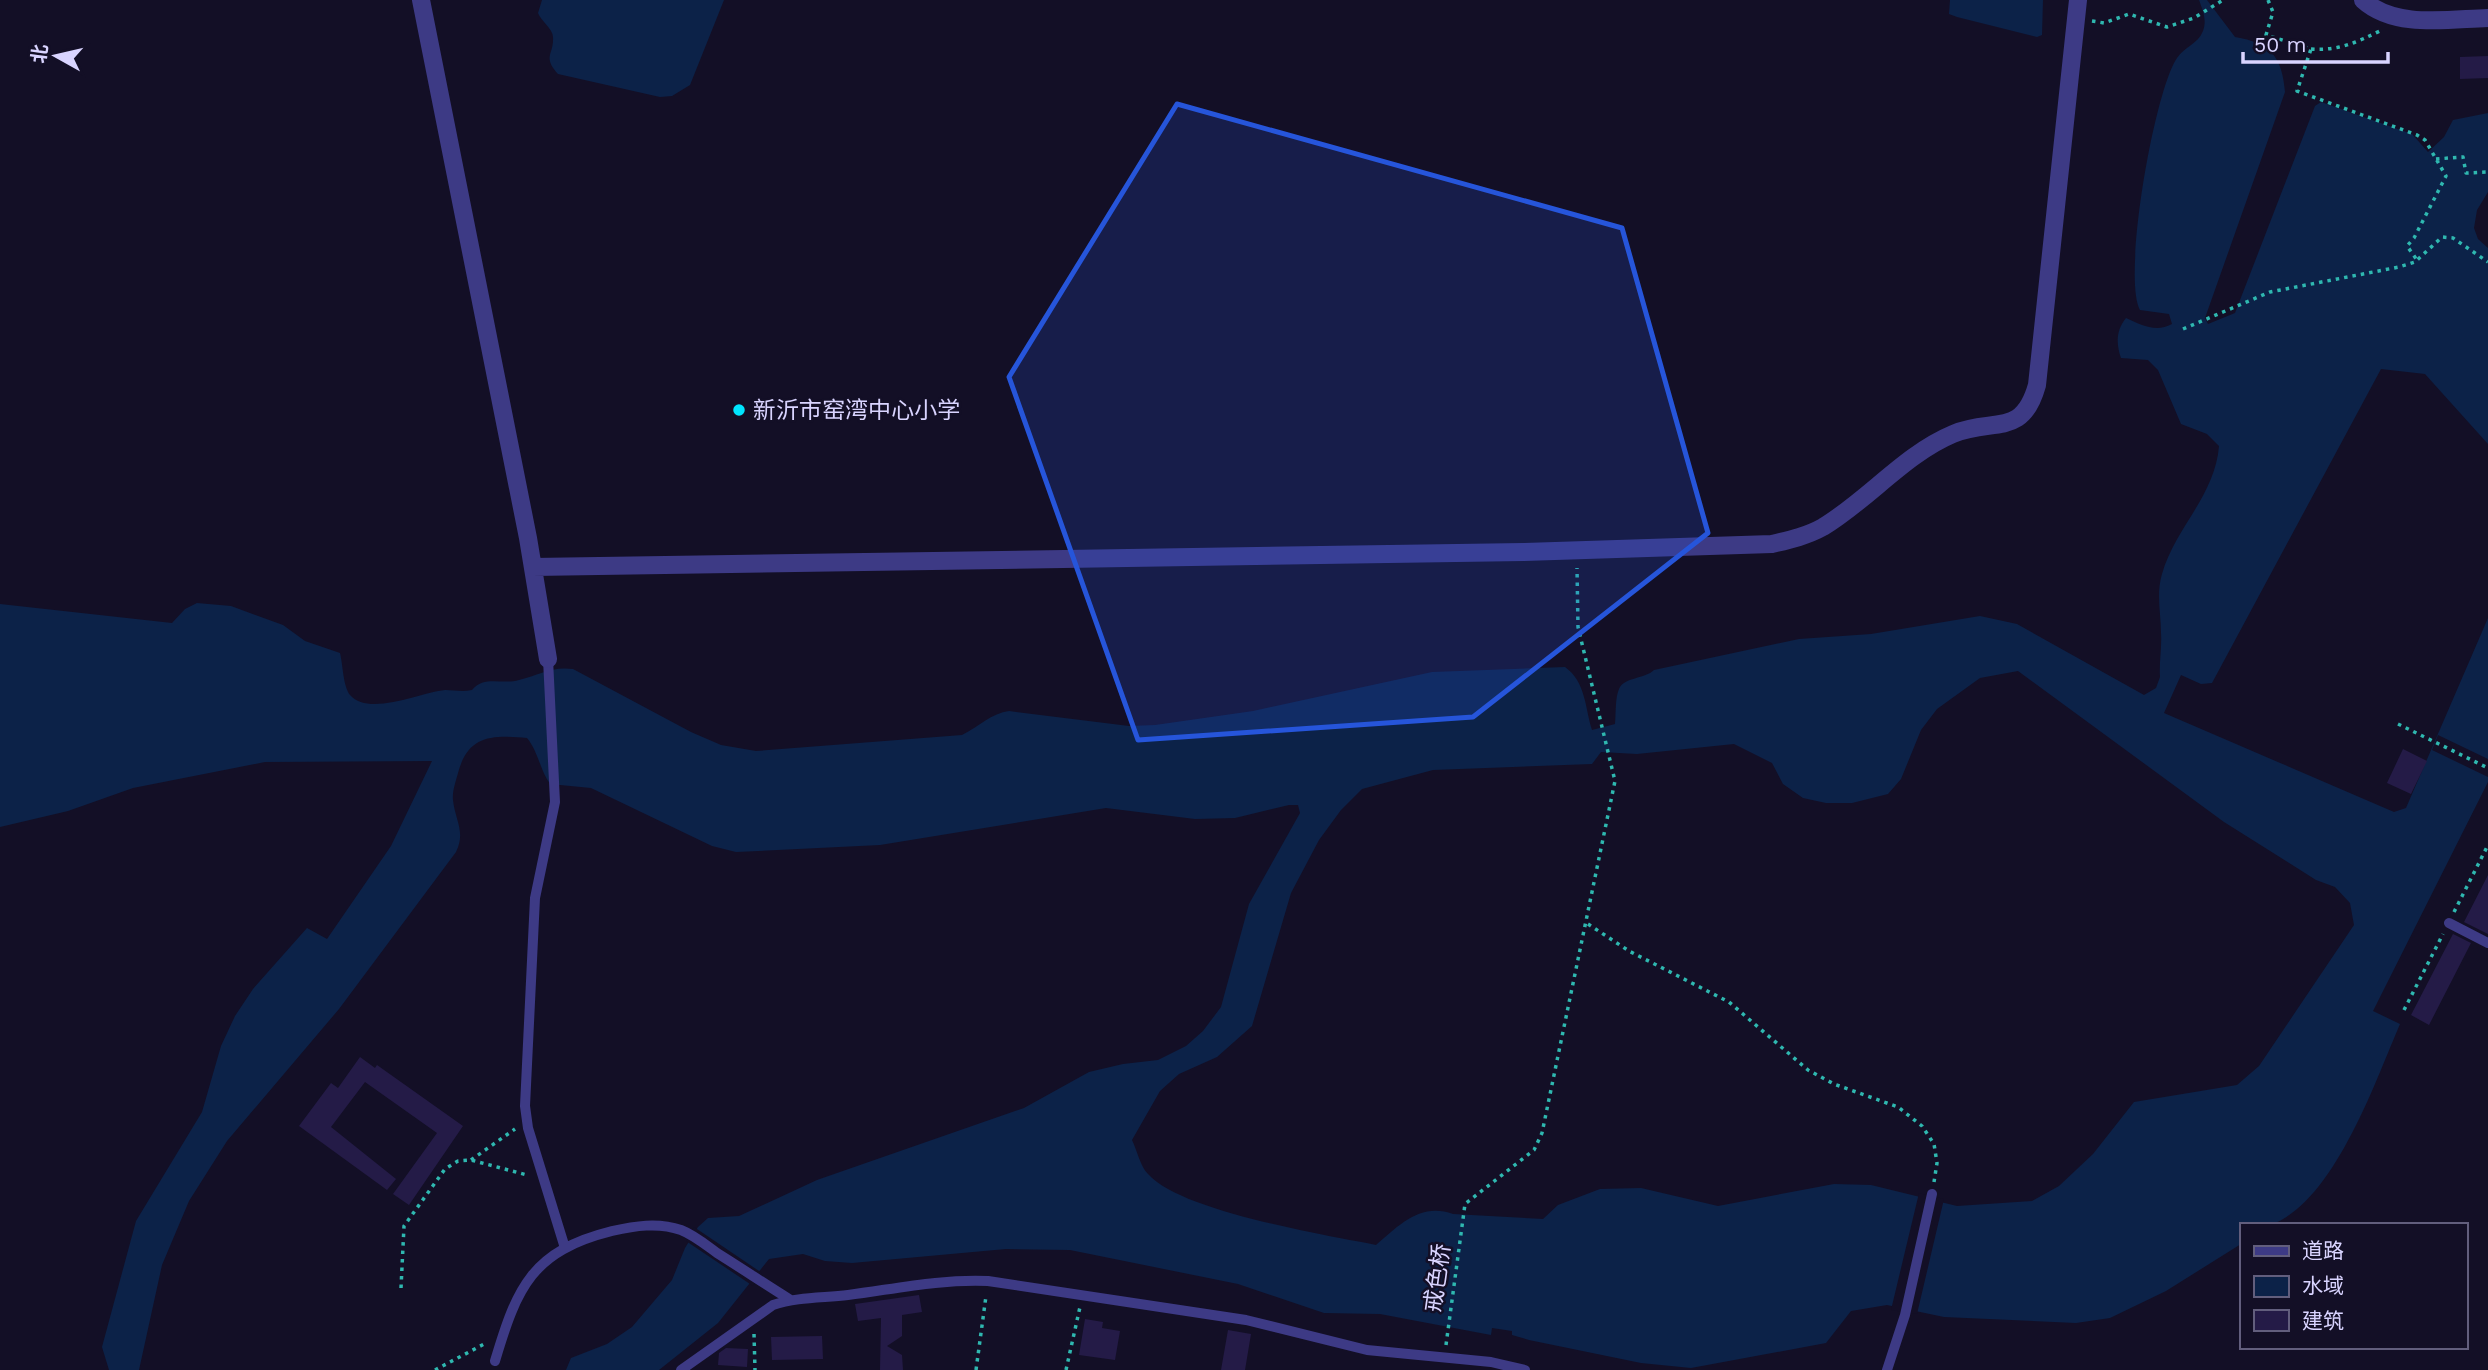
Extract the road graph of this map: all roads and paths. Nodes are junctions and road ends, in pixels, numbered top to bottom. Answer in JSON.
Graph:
{"nodes":[{"id":1,"x":421,"y":0,"type":"edge"},
{"id":2,"x":2078,"y":0,"type":"edge"},
{"id":3,"x":2267,"y":0,"type":"edge"},
{"id":4,"x":2363,"y":0,"type":"edge"},
{"id":5,"x":2221,"y":1,"type":"edge"},
{"id":6,"x":2488,"y":18,"type":"edge"},
{"id":7,"x":2076,"y":19,"type":"junction"},
{"id":8,"x":2407,"y":19,"type":"junction"},
{"id":9,"x":2311,"y":49,"type":"junction"},
{"id":10,"x":2436,"y":159,"type":"junction"},
{"id":11,"x":2488,"y":172,"type":"edge"},
{"id":12,"x":2417,"y":260,"type":"junction"},
{"id":13,"x":2488,"y":262,"type":"edge"},
{"id":14,"x":2183,"y":329,"type":"dead end"},
{"id":15,"x":1578,"y":550,"type":"junction"},
{"id":16,"x":533,"y":568,"type":"junction"},
{"id":17,"x":548,"y":659,"type":"joint"},
{"id":18,"x":2398,"y":724,"type":"dead end"},
{"id":19,"x":2488,"y":768,"type":"edge"},
{"id":20,"x":2449,"y":923,"type":"dead end"},
{"id":21,"x":1588,"y":924,"type":"junction"},
{"id":22,"x":2488,"y":943,"type":"edge"},
{"id":23,"x":527,"y":1120,"type":"junction"},
{"id":24,"x":471,"y":1160,"type":"junction"},
{"id":25,"x":544,"y":1180,"type":"junction"},
{"id":26,"x":1932,"y":1194,"type":"joint"},
{"id":27,"x":565,"y":1248,"type":"junction"},
{"id":28,"x":988,"y":1281,"type":"junction"},
{"id":29,"x":401,"y":1288,"type":"dead end"},
{"id":30,"x":1082,"y":1296,"type":"junction"},
{"id":31,"x":789,"y":1299,"type":"junction"},
{"id":32,"x":751,"y":1318,"type":"junction"},
{"id":33,"x":503,"y":1334,"type":"junction"},
{"id":34,"x":1444,"y":1357,"type":"junction"},
{"id":35,"x":495,"y":1361,"type":"dead end"},
{"id":36,"x":435,"y":1370,"type":"edge"},
{"id":37,"x":681,"y":1370,"type":"edge"},
{"id":38,"x":755,"y":1370,"type":"edge"},
{"id":39,"x":975,"y":1370,"type":"edge"},
{"id":40,"x":1066,"y":1370,"type":"edge"},
{"id":41,"x":1442,"y":1370,"type":"edge"},
{"id":42,"x":1525,"y":1370,"type":"edge"},
{"id":43,"x":1887,"y":1370,"type":"edge"}],
"edges":[{"from":1,"to":16,"type":"street"},
{"from":2,"to":7,"type":"street"},
{"from":3,"to":9,"type":"path"},
{"from":4,"to":8,"type":"street"},
{"from":5,"to":7,"type":"path"},
{"from":6,"to":8,"type":"street"},
{"from":7,"to":15,"type":"street"},
{"from":8,"to":9,"type":"path"},
{"from":9,"to":10,"type":"path"},
{"from":10,"to":11,"type":"path"},
{"from":10,"to":12,"type":"path"},
{"from":12,"to":13,"type":"path"},
{"from":12,"to":14,"type":"path"},
{"from":15,"to":16,"type":"street"},
{"from":15,"to":21,"type":"path"},
{"from":16,"to":17,"type":"street"},
{"from":17,"to":23,"type":"lane"},
{"from":18,"to":19,"type":"path"},
{"from":20,"to":22,"type":"lane"},
{"from":21,"to":26,"type":"path"},
{"from":21,"to":34,"type":"path","name":"戒色桥"},
{"from":23,"to":24,"type":"path"},
{"from":23,"to":25,"type":"lane"},
{"from":24,"to":25,"type":"path"},
{"from":24,"to":29,"type":"path"},
{"from":25,"to":27,"type":"lane"},
{"from":26,"to":43,"type":"lane"},
{"from":27,"to":31,"type":"lane"},
{"from":27,"to":33,"type":"lane"},
{"from":28,"to":30,"type":"lane"},
{"from":28,"to":31,"type":"lane"},
{"from":28,"to":39,"type":"path"},
{"from":30,"to":34,"type":"lane"},
{"from":30,"to":40,"type":"path"},
{"from":31,"to":32,"type":"lane"},
{"from":32,"to":37,"type":"lane"},
{"from":32,"to":38,"type":"path"},
{"from":33,"to":35,"type":"lane"},
{"from":33,"to":36,"type":"path"},
{"from":34,"to":41,"type":"lane"},
{"from":34,"to":42,"type":"lane"}]}
